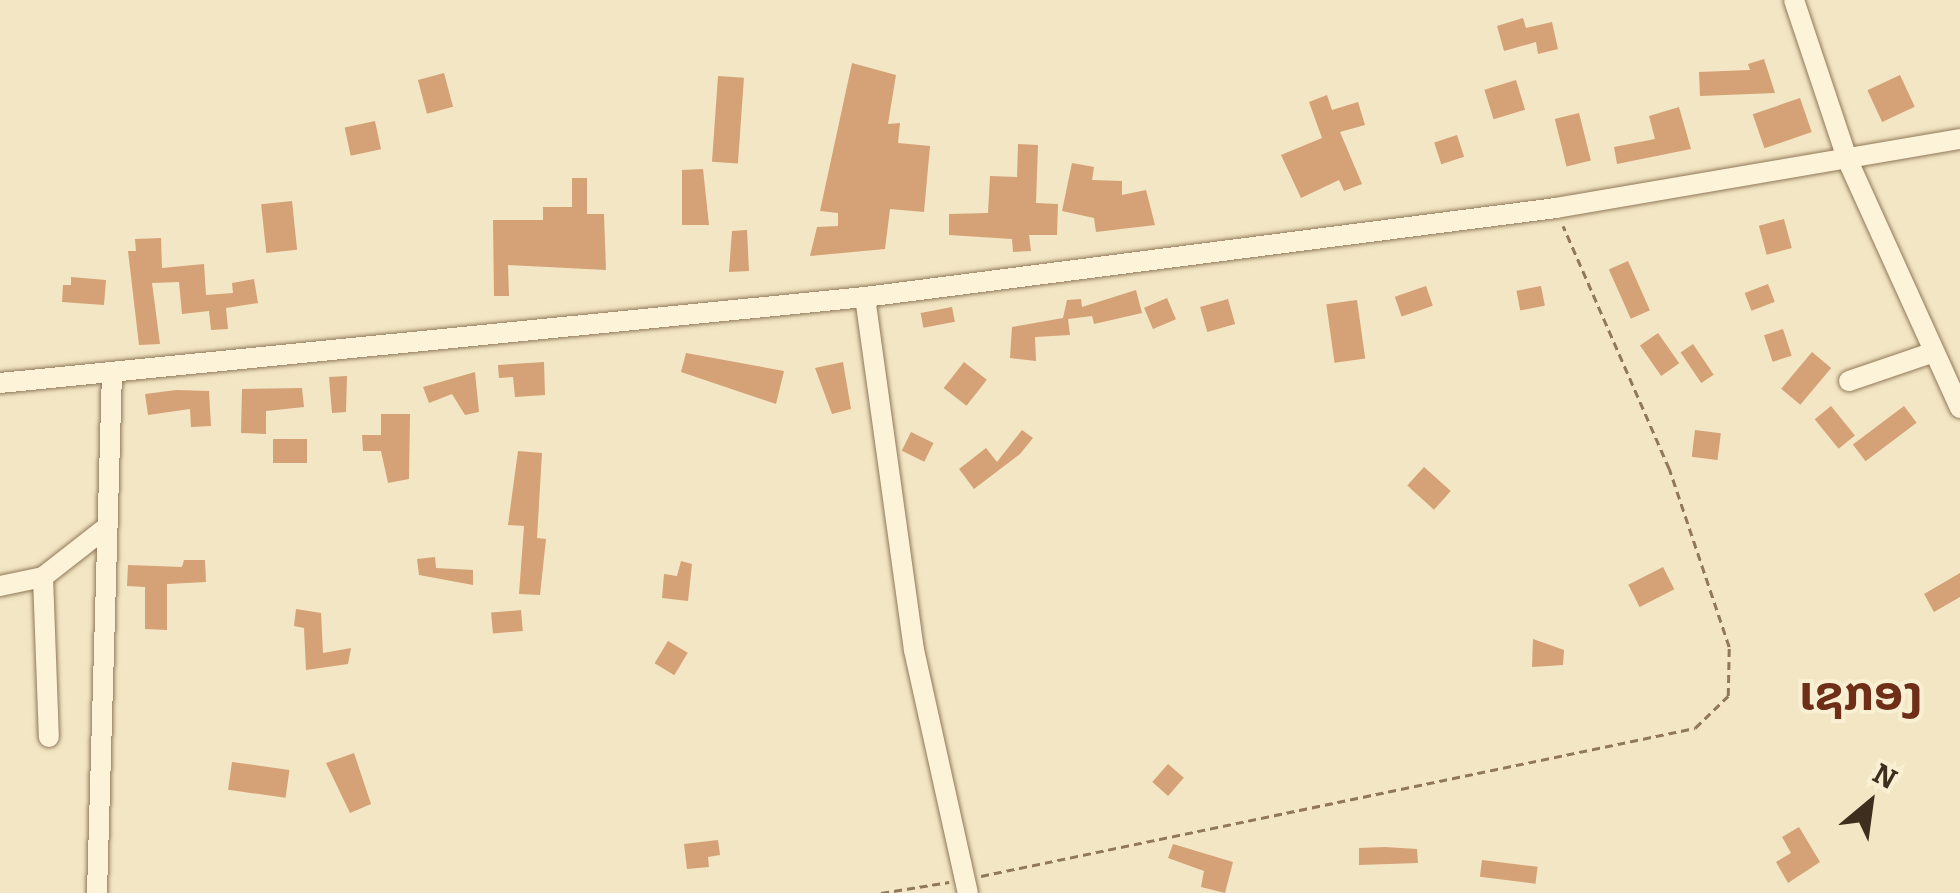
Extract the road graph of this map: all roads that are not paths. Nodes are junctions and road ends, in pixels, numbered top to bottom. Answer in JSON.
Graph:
{"nodes":[{"id":1,"x":1794,"y":0,"type":"edge"},
{"id":2,"x":1960,"y":138,"type":"edge"},
{"id":3,"x":1848,"y":161,"type":"junction"},
{"id":4,"x":865,"y":297,"type":"junction"},
{"id":5,"x":1934,"y":352,"type":"junction"},
{"id":6,"x":112,"y":372,"type":"junction"},
{"id":7,"x":1849,"y":381,"type":"dead end"},
{"id":8,"x":0,"y":383,"type":"edge"},
{"id":9,"x":1960,"y":408,"type":"edge"},
{"id":10,"x":108,"y":527,"type":"junction"},
{"id":11,"x":43,"y":577,"type":"junction"},
{"id":12,"x":0,"y":586,"type":"edge"},
{"id":13,"x":50,"y":737,"type":"dead end"},
{"id":14,"x":967,"y":886,"type":"edge"},
{"id":15,"x":96,"y":893,"type":"edge"}],
"edges":[{"from":1,"to":3,"type":"street"},
{"from":2,"to":3,"type":"street"},
{"from":3,"to":4,"type":"street"},
{"from":3,"to":5,"type":"street"},
{"from":4,"to":6,"type":"street"},
{"from":4,"to":14,"type":"street"},
{"from":5,"to":7,"type":"street"},
{"from":5,"to":9,"type":"street"},
{"from":6,"to":8,"type":"street"},
{"from":6,"to":10,"type":"street"},
{"from":10,"to":11,"type":"street"},
{"from":10,"to":15,"type":"street"},
{"from":11,"to":12,"type":"street"},
{"from":11,"to":13,"type":"street"}]}
